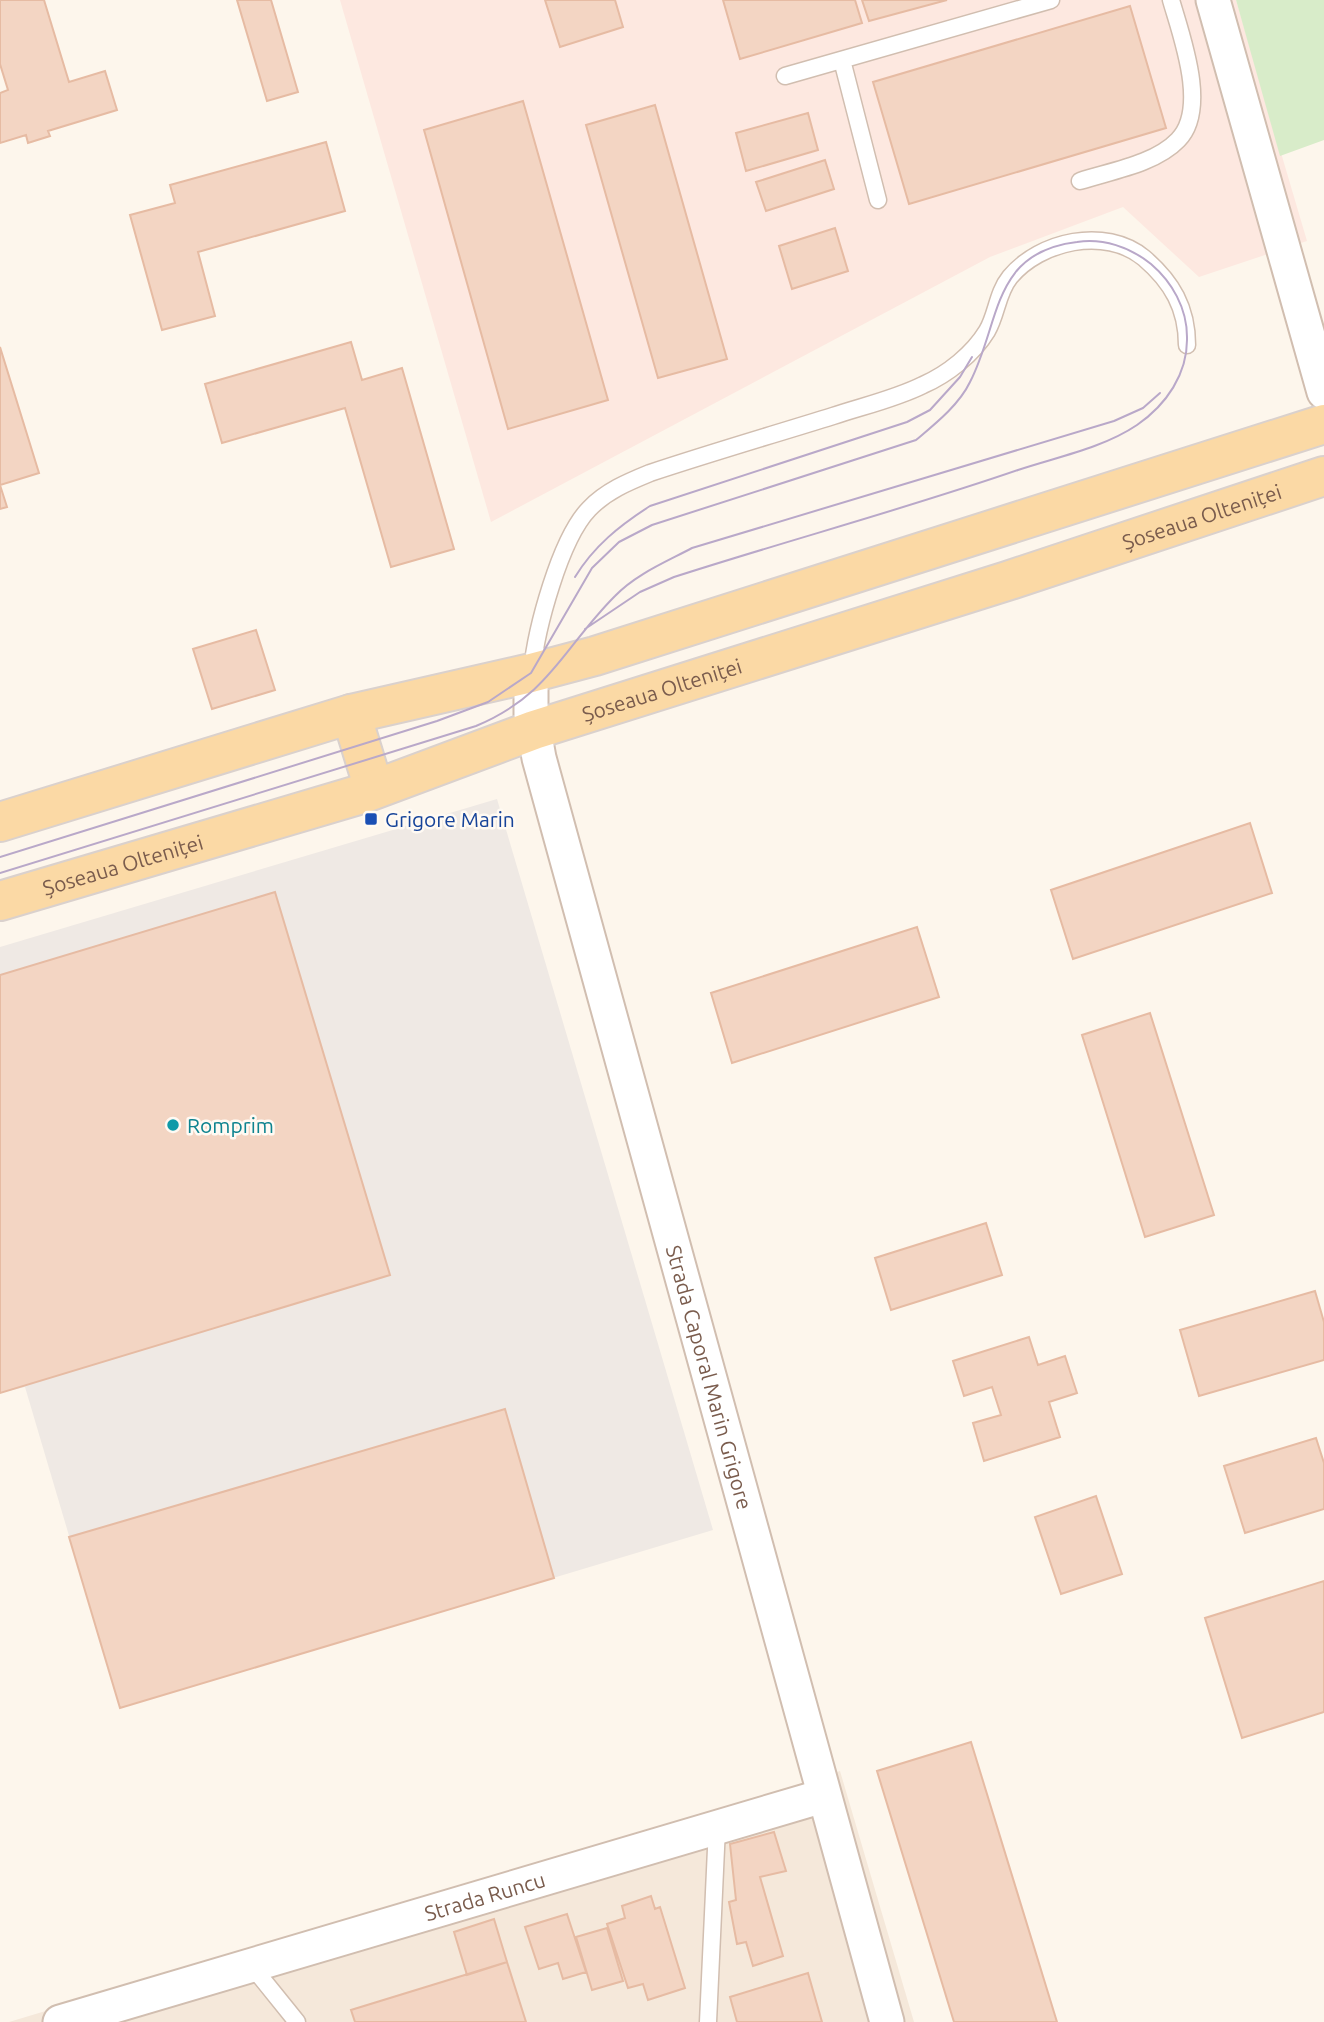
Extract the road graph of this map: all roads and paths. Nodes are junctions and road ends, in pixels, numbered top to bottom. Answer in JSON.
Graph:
{"nodes":[{"id":1,"x":1051,"y":0,"type":"edge"},
{"id":2,"x":1171,"y":0,"type":"edge"},
{"id":3,"x":1213,"y":0,"type":"edge"},
{"id":4,"x":842,"y":60,"type":"junction"},
{"id":5,"x":785,"y":76,"type":"dead end"},
{"id":6,"x":1080,"y":181,"type":"dead end"},
{"id":7,"x":878,"y":201,"type":"dead end"},
{"id":8,"x":1187,"y":345,"type":"dead end"},
{"id":9,"x":1324,"y":392,"type":"edge"},
{"id":10,"x":1324,"y":424,"type":"edge"},
{"id":11,"x":1324,"y":476,"type":"edge"},
{"id":12,"x":531,"y":674,"type":"junction"},
{"id":13,"x":351,"y":714,"type":"junction"},
{"id":14,"x":534,"y":730,"type":"junction"},
{"id":15,"x":374,"y":789,"type":"junction"},
{"id":16,"x":0,"y":822,"type":"edge"},
{"id":17,"x":0,"y":901,"type":"edge"},
{"id":18,"x":823,"y":1796,"type":"junction"},
{"id":19,"x":718,"y":1827,"type":"junction"},
{"id":20,"x":251,"y":1965,"type":"junction"},
{"id":21,"x":60,"y":2022,"type":"edge"},
{"id":22,"x":297,"y":2022,"type":"edge"},
{"id":23,"x":708,"y":2022,"type":"edge"},
{"id":24,"x":887,"y":2022,"type":"edge"}],
"edges":[{"from":1,"to":4,"type":"lane"},
{"from":2,"to":6,"type":"lane"},
{"from":3,"to":9,"type":"street"},
{"from":4,"to":5,"type":"lane"},
{"from":4,"to":7,"type":"lane"},
{"from":8,"to":12,"type":"lane"},
{"from":10,"to":12,"type":"main road"},
{"from":11,"to":14,"type":"main road","name":"Șoseaua Olteniței"},
{"from":12,"to":13,"type":"main road"},
{"from":12,"to":14,"type":"street","name":"Strada Caporal Marin Grigore"},
{"from":13,"to":15,"type":"main road"},
{"from":13,"to":16,"type":"main road"},
{"from":14,"to":15,"type":"main road","name":"Șoseaua Olteniței"},
{"from":14,"to":18,"type":"street","name":"Strada Caporal Marin Grigore"},
{"from":15,"to":17,"type":"main road","name":"Șoseaua Olteniței"},
{"from":18,"to":19,"type":"street","name":"Strada Runcu"},
{"from":18,"to":24,"type":"street","name":"Strada Caporal Marin Grigore"},
{"from":19,"to":20,"type":"street","name":"Strada Runcu"},
{"from":19,"to":23,"type":"lane"},
{"from":20,"to":21,"type":"street","name":"Strada Runcu"},
{"from":20,"to":22,"type":"lane"}]}
